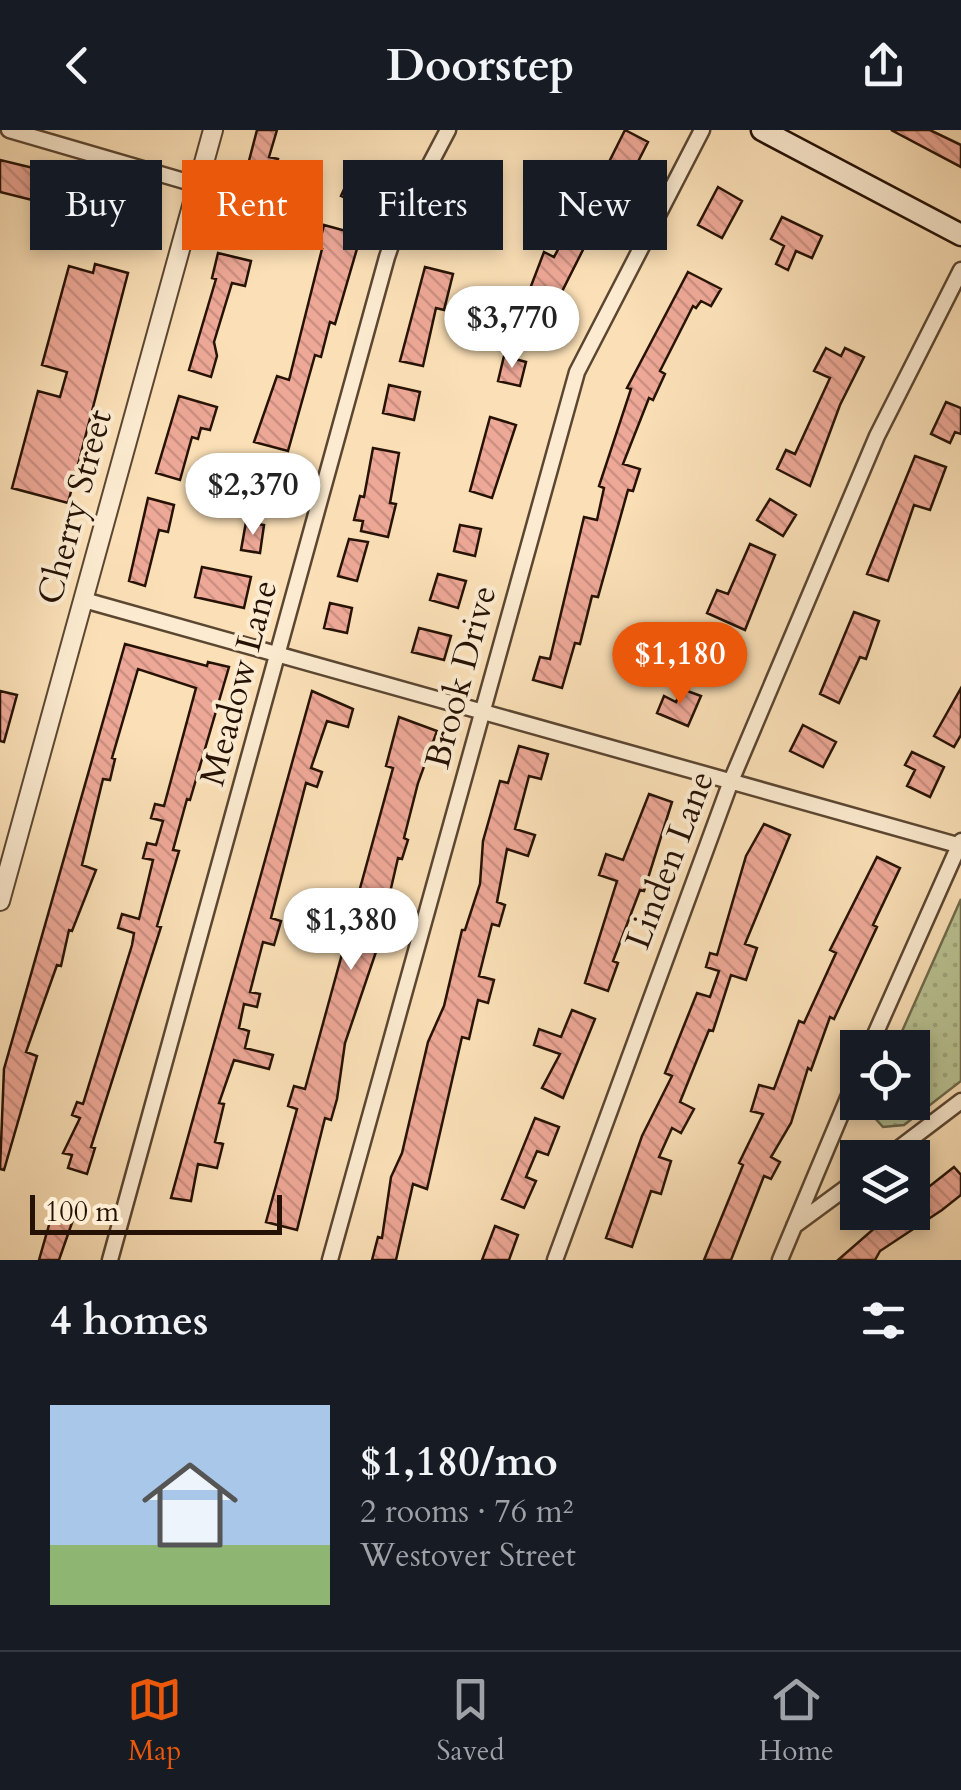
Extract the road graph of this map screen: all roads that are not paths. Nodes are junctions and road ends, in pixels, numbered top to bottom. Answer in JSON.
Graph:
{"nodes":[{"id":1,"x":9,"y":130,"type":"edge"},
{"id":2,"x":214,"y":130,"type":"edge"},
{"id":3,"x":448,"y":130,"type":"edge"},
{"id":4,"x":702,"y":130,"type":"edge"},
{"id":5,"x":762,"y":130,"type":"edge"},
{"id":6,"x":205,"y":160,"type":"edge"},
{"id":7,"x":182,"y":180,"type":"edge"},
{"id":8,"x":961,"y":235,"type":"edge"},
{"id":9,"x":182,"y":243,"type":"edge"},
{"id":10,"x":961,"y":270,"type":"edge"},
{"id":11,"x":84,"y":600,"type":"junction"},
{"id":12,"x":278,"y":654,"type":"junction"},
{"id":13,"x":483,"y":712,"type":"junction"},
{"id":14,"x":731,"y":782,"type":"junction"},
{"id":15,"x":960,"y":844,"type":"edge"},
{"id":16,"x":0,"y":901,"type":"edge"},
{"id":17,"x":877,"y":1030,"type":"edge"},
{"id":18,"x":961,"y":1101,"type":"edge"},
{"id":19,"x":840,"y":1117,"type":"edge"},
{"id":20,"x":910,"y":1140,"type":"edge"},
{"id":21,"x":840,"y":1192,"type":"edge"},
{"id":22,"x":794,"y":1227,"type":"junction"},
{"id":23,"x":110,"y":1260,"type":"edge"},
{"id":24,"x":330,"y":1260,"type":"edge"},
{"id":25,"x":554,"y":1260,"type":"edge"},
{"id":26,"x":780,"y":1260,"type":"edge"}],
"edges":[{"from":1,"to":7,"type":"street"},
{"from":2,"to":6,"type":"street","name":"Cherry Street"},
{"from":3,"to":12,"type":"street","name":"Meadow Lane"},
{"from":4,"to":13,"type":"street","name":"Brook Drive"},
{"from":5,"to":8,"type":"main road"},
{"from":9,"to":11,"type":"street","name":"Cherry Street"},
{"from":10,"to":14,"type":"street","name":"Linden Lane"},
{"from":11,"to":12,"type":"street"},
{"from":11,"to":16,"type":"street","name":"Cherry Street"},
{"from":12,"to":13,"type":"street"},
{"from":12,"to":23,"type":"street","name":"Meadow Lane"},
{"from":13,"to":14,"type":"street"},
{"from":13,"to":24,"type":"street","name":"Brook Drive"},
{"from":14,"to":15,"type":"street"},
{"from":14,"to":25,"type":"street","name":"Linden Lane"},
{"from":15,"to":17,"type":"street"},
{"from":18,"to":20,"type":"street"},
{"from":19,"to":22,"type":"street"},
{"from":21,"to":22,"type":"street"},
{"from":22,"to":26,"type":"street"}]}
